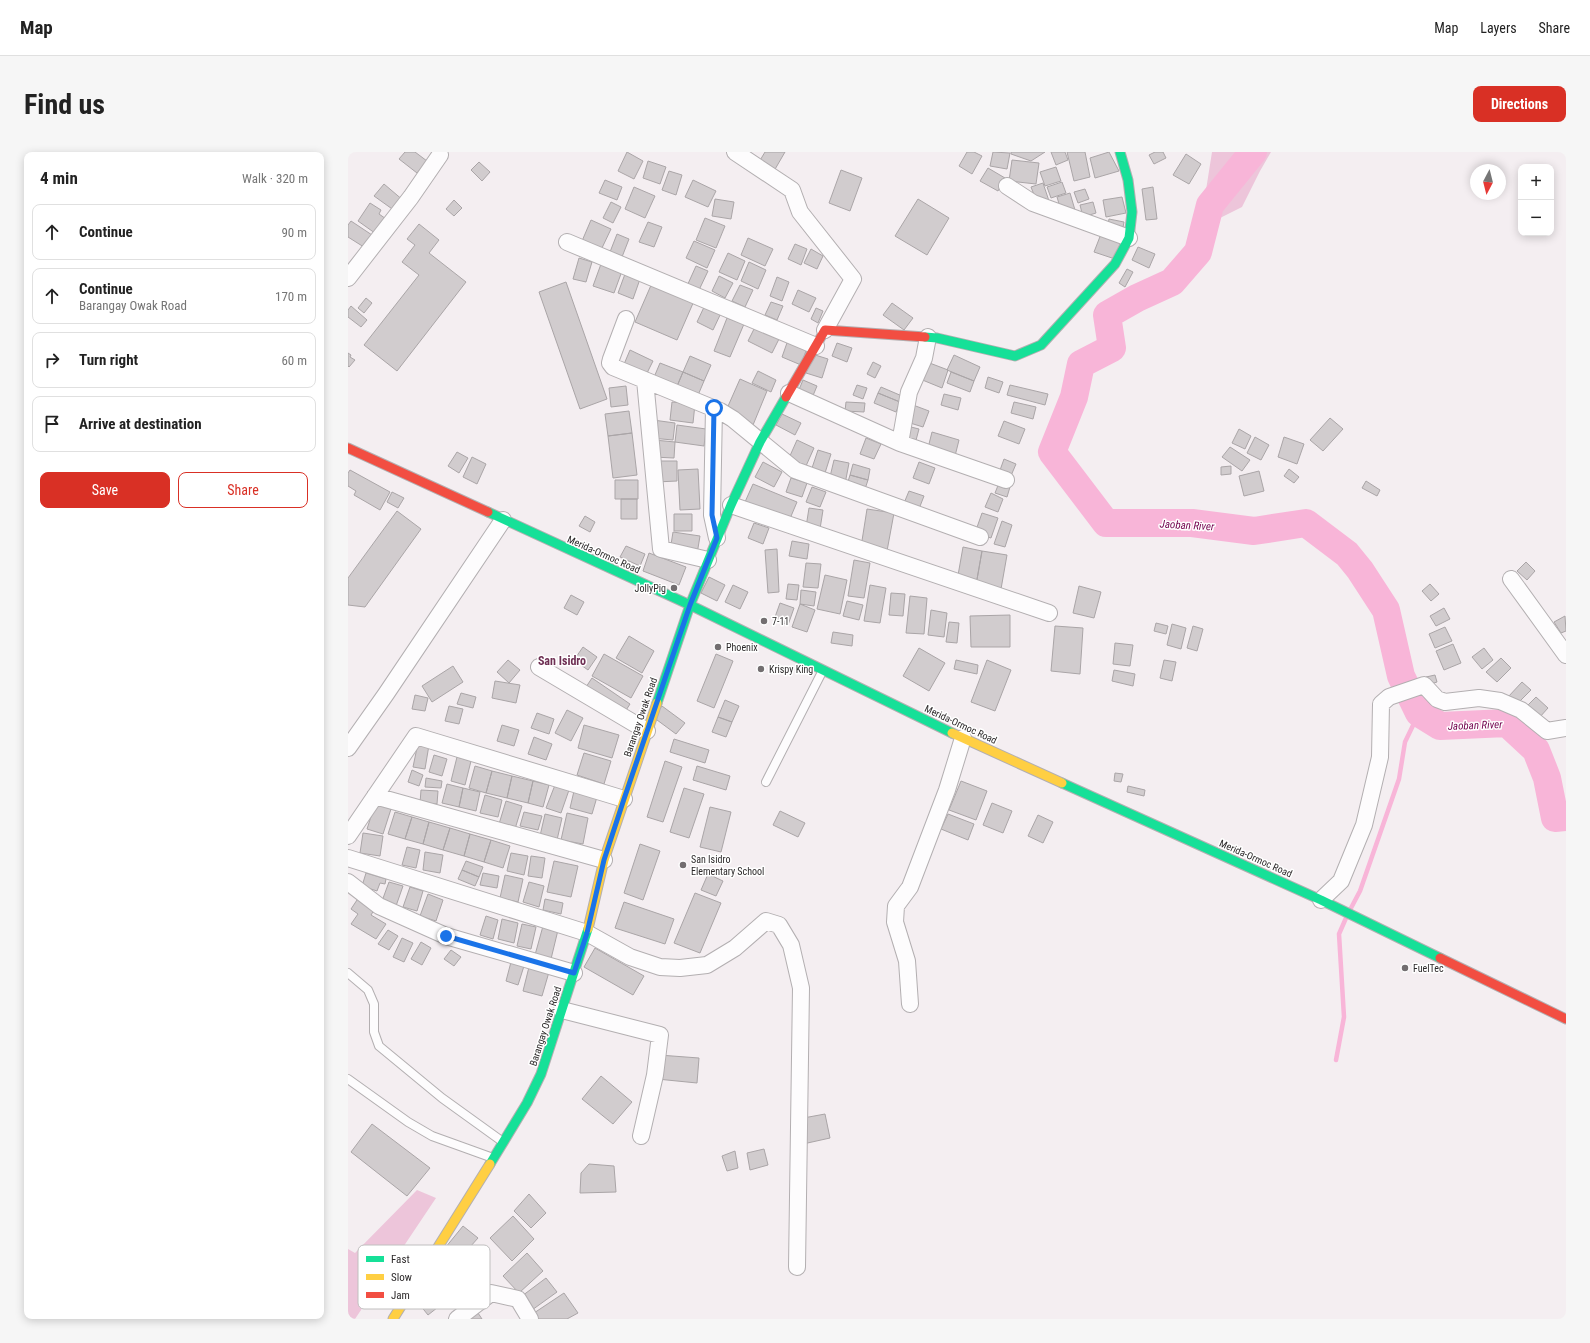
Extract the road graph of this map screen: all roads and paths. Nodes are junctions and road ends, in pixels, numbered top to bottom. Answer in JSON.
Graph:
{"nodes":[{"id":1,"x":736,"y":152,"type":"edge"},
{"id":2,"x":1120,"y":152,"type":"edge"},
{"id":3,"x":440,"y":155,"type":"dead end"},
{"id":4,"x":1007,"y":186,"type":"dead end"},
{"id":5,"x":1129,"y":238,"type":"junction"},
{"id":6,"x":567,"y":242,"type":"dead end"},
{"id":7,"x":348,"y":278,"type":"edge"},
{"id":8,"x":626,"y":319,"type":"dead end"},
{"id":9,"x":825,"y":330,"type":"junction"},
{"id":10,"x":928,"y":337,"type":"junction"},
{"id":11,"x":816,"y":346,"type":"junction"},
{"id":12,"x":644,"y":380,"type":"junction"},
{"id":13,"x":788,"y":393,"type":"junction"},
{"id":14,"x":714,"y":408,"type":"junction"},
{"id":15,"x":760,"y":442,"type":"junction"},
{"id":16,"x":900,"y":443,"type":"junction"},
{"id":17,"x":348,"y":448,"type":"edge"},
{"id":18,"x":1006,"y":480,"type":"dead end"},
{"id":19,"x":731,"y":505,"type":"junction"},
{"id":20,"x":503,"y":520,"type":"junction"},
{"id":21,"x":980,"y":537,"type":"dead end"},
{"id":22,"x":717,"y":538,"type":"junction"},
{"id":23,"x":708,"y":560,"type":"junction"},
{"id":24,"x":1511,"y":579,"type":"dead end"},
{"id":25,"x":690,"y":605,"type":"junction"},
{"id":26,"x":1049,"y":613,"type":"dead end"},
{"id":27,"x":1566,"y":655,"type":"edge"},
{"id":28,"x":540,"y":667,"type":"dead end"},
{"id":29,"x":823,"y":670,"type":"junction"},
{"id":30,"x":1566,"y":728,"type":"edge"},
{"id":31,"x":647,"y":731,"type":"junction"},
{"id":32,"x":963,"y":738,"type":"junction"},
{"id":33,"x":348,"y":748,"type":"edge"},
{"id":34,"x":766,"y":782,"type":"dead end"},
{"id":35,"x":375,"y":796,"type":"junction"},
{"id":36,"x":624,"y":799,"type":"junction"},
{"id":37,"x":348,"y":836,"type":"edge"},
{"id":38,"x":348,"y":858,"type":"edge"},
{"id":39,"x":604,"y":860,"type":"junction"},
{"id":40,"x":348,"y":882,"type":"edge"},
{"id":41,"x":1326,"y":903,"type":"junction"},
{"id":42,"x":587,"y":933,"type":"junction"},
{"id":43,"x":348,"y":973,"type":"edge"},
{"id":44,"x":574,"y":973,"type":"junction"},
{"id":45,"x":910,"y":1004,"type":"dead end"},
{"id":46,"x":562,"y":1010,"type":"junction"},
{"id":47,"x":1566,"y":1019,"type":"edge"},
{"id":48,"x":348,"y":1079,"type":"edge"},
{"id":49,"x":641,"y":1136,"type":"dead end"},
{"id":50,"x":504,"y":1142,"type":"junction"},
{"id":51,"x":494,"y":1158,"type":"junction"},
{"id":52,"x":441,"y":1245,"type":"edge"},
{"id":53,"x":797,"y":1267,"type":"dead end"},
{"id":54,"x":490,"y":1294,"type":"edge"},
{"id":55,"x":470,"y":1309,"type":"edge"},
{"id":56,"x":457,"y":1319,"type":"edge"},
{"id":57,"x":530,"y":1319,"type":"edge"}],
"edges":[{"from":1,"to":9,"type":"street"},
{"from":2,"to":5,"type":"main road"},
{"from":3,"to":7,"type":"street"},
{"from":4,"to":5,"type":"street"},
{"from":5,"to":10,"type":"main road"},
{"from":6,"to":11,"type":"street"},
{"from":8,"to":12,"type":"street"},
{"from":9,"to":10,"type":"main road"},
{"from":9,"to":11,"type":"main road","name":"Barangay Owak Road"},
{"from":10,"to":16,"type":"street"},
{"from":11,"to":13,"type":"main road","name":"Barangay Owak Road"},
{"from":12,"to":14,"type":"street"},
{"from":12,"to":23,"type":"street"},
{"from":13,"to":15,"type":"main road","name":"Barangay Owak Road"},
{"from":13,"to":16,"type":"street"},
{"from":14,"to":15,"type":"street"},
{"from":14,"to":22,"type":"street"},
{"from":15,"to":19,"type":"main road","name":"Barangay Owak Road"},
{"from":15,"to":21,"type":"street"},
{"from":16,"to":18,"type":"street"},
{"from":17,"to":20,"type":"main road","name":"Merida-Ormoc Road"},
{"from":19,"to":22,"type":"main road","name":"Barangay Owak Road"},
{"from":19,"to":26,"type":"street"},
{"from":20,"to":25,"type":"main road","name":"Merida-Ormoc Road"},
{"from":20,"to":33,"type":"street"},
{"from":22,"to":23,"type":"main road","name":"Barangay Owak Road"},
{"from":23,"to":25,"type":"main road","name":"Barangay Owak Road"},
{"from":24,"to":27,"type":"street"},
{"from":25,"to":29,"type":"main road","name":"Merida-Ormoc Road"},
{"from":25,"to":31,"type":"main road","name":"Barangay Owak Road"},
{"from":28,"to":31,"type":"street"},
{"from":29,"to":32,"type":"main road","name":"Merida-Ormoc Road"},
{"from":29,"to":34,"type":"lane"},
{"from":30,"to":41,"type":"street"},
{"from":31,"to":36,"type":"main road","name":"Barangay Owak Road"},
{"from":32,"to":41,"type":"main road","name":"Merida-Ormoc Road"},
{"from":32,"to":45,"type":"street"},
{"from":35,"to":36,"type":"street"},
{"from":35,"to":37,"type":"street"},
{"from":35,"to":39,"type":"street"},
{"from":36,"to":39,"type":"main road","name":"Barangay Owak Road"},
{"from":38,"to":42,"type":"street"},
{"from":39,"to":42,"type":"main road","name":"Barangay Owak Road"},
{"from":40,"to":44,"type":"street"},
{"from":41,"to":47,"type":"main road","name":"Merida-Ormoc Road"},
{"from":42,"to":44,"type":"main road","name":"Barangay Owak Road"},
{"from":42,"to":53,"type":"street"},
{"from":43,"to":50,"type":"lane"},
{"from":44,"to":46,"type":"main road","name":"Barangay Owak Road"},
{"from":46,"to":49,"type":"street"},
{"from":46,"to":50,"type":"main road","name":"Barangay Owak Road"},
{"from":48,"to":51,"type":"lane"},
{"from":50,"to":51,"type":"main road","name":"Barangay Owak Road"},
{"from":51,"to":52,"type":"main road","name":"Barangay Owak Road"},
{"from":54,"to":57,"type":"street"},
{"from":55,"to":56,"type":"street"}]}
